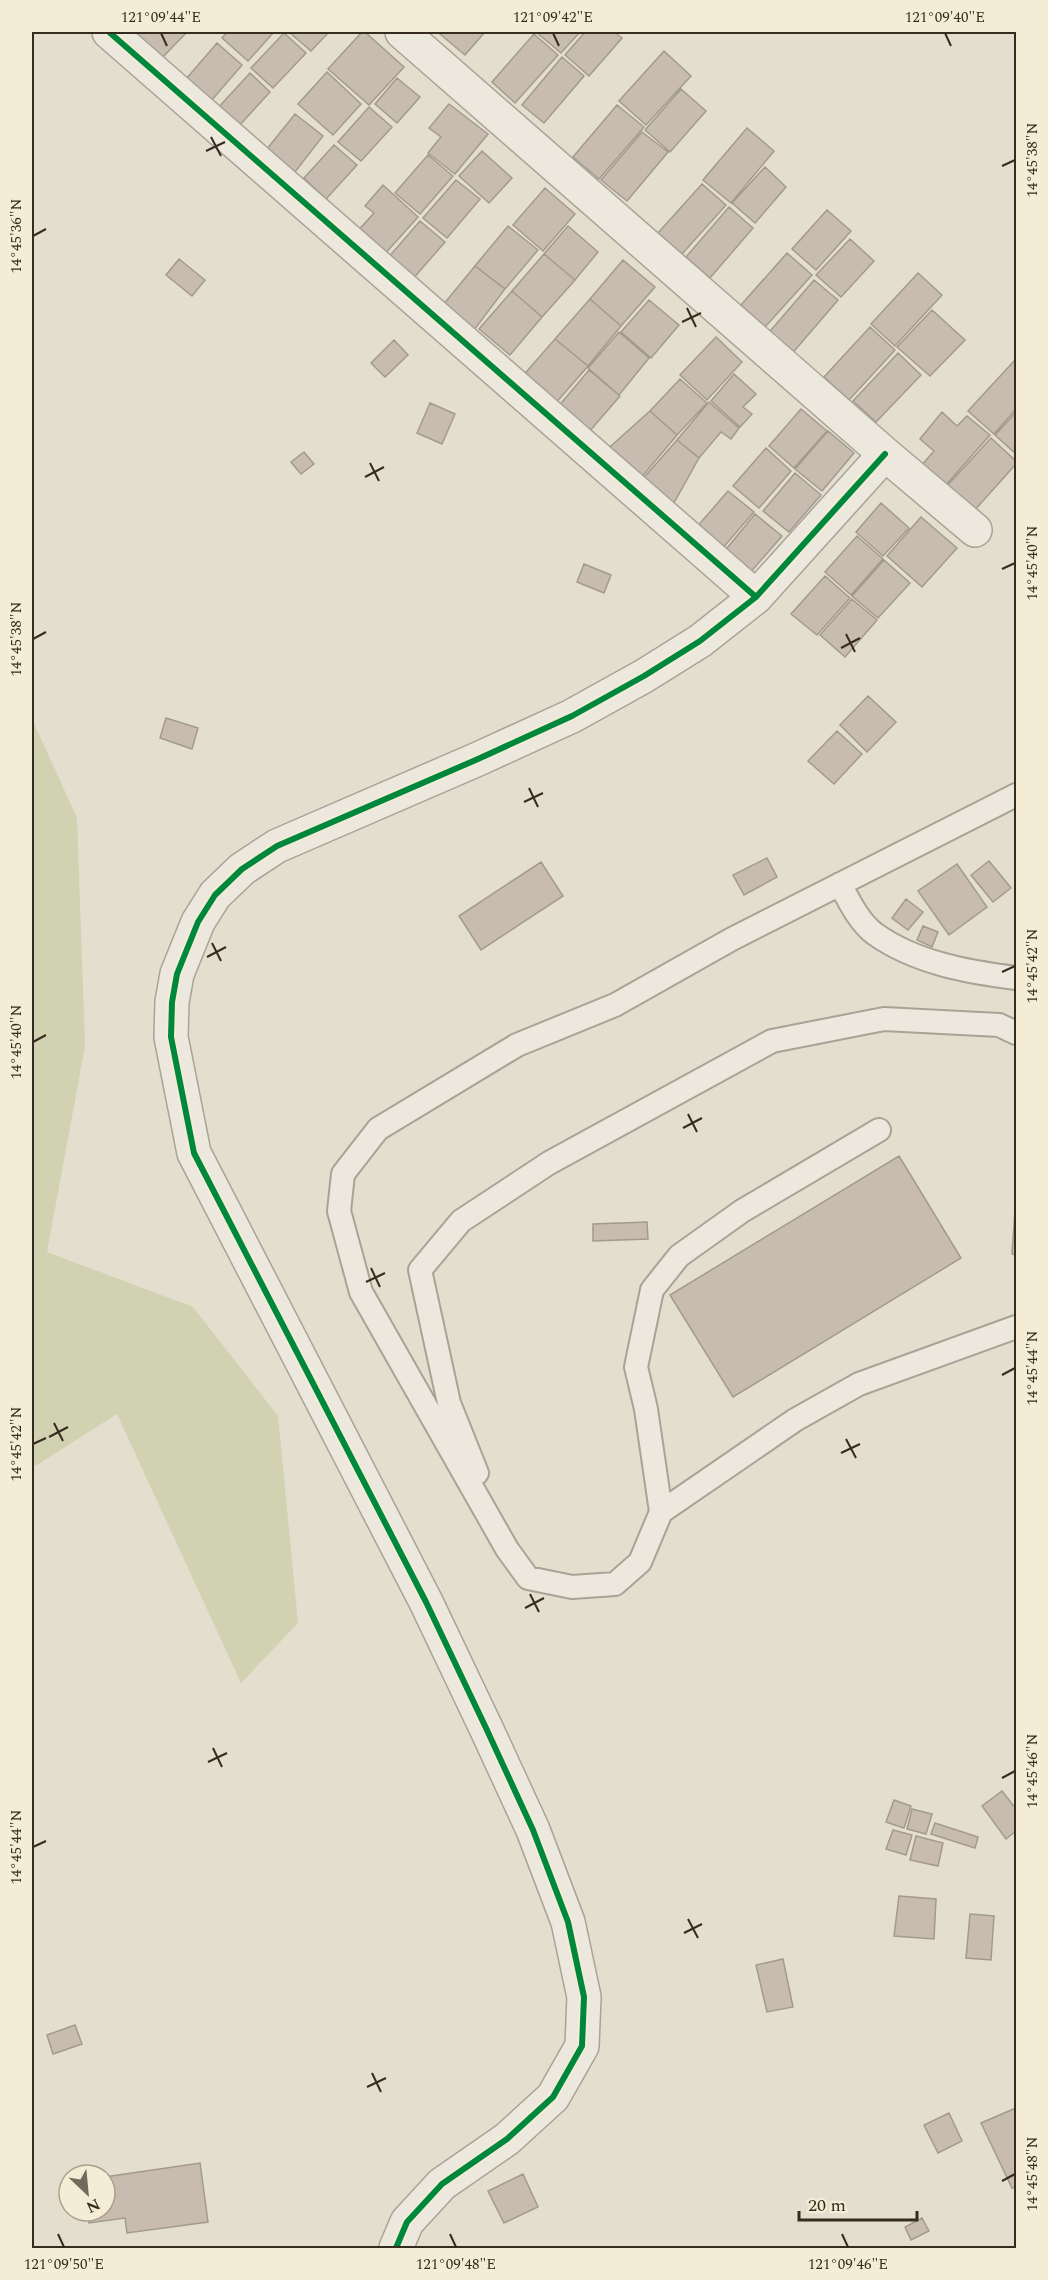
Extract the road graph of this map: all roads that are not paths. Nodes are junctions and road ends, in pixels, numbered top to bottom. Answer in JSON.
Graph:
{"nodes":[{"id":1,"x":109,"y":32,"type":"edge"},
{"id":2,"x":402,"y":32,"type":"edge"},
{"id":3,"x":885,"y":454,"type":"junction"},
{"id":4,"x":975,"y":530,"type":"dead end"},
{"id":5,"x":756,"y":597,"type":"junction"},
{"id":6,"x":1017,"y":795,"type":"edge"},
{"id":7,"x":840,"y":884,"type":"junction"},
{"id":8,"x":1017,"y":978,"type":"edge"},
{"id":9,"x":1017,"y":1033,"type":"edge"},
{"id":10,"x":879,"y":1130,"type":"dead end"},
{"id":11,"x":1017,"y":1327,"type":"edge"},
{"id":12,"x":661,"y":1512,"type":"junction"},
{"id":13,"x":507,"y":1549,"type":"junction"},
{"id":14,"x":396,"y":2248,"type":"edge"}],
"edges":[{"from":1,"to":5,"type":"street"},
{"from":2,"to":3,"type":"street"},
{"from":3,"to":4,"type":"street"},
{"from":3,"to":5,"type":"street"},
{"from":5,"to":14,"type":"street"},
{"from":6,"to":7,"type":"lane"},
{"from":7,"to":8,"type":"lane"},
{"from":7,"to":13,"type":"lane"},
{"from":9,"to":13,"type":"lane"},
{"from":10,"to":12,"type":"lane"},
{"from":11,"to":12,"type":"lane"},
{"from":12,"to":13,"type":"lane"}]}
